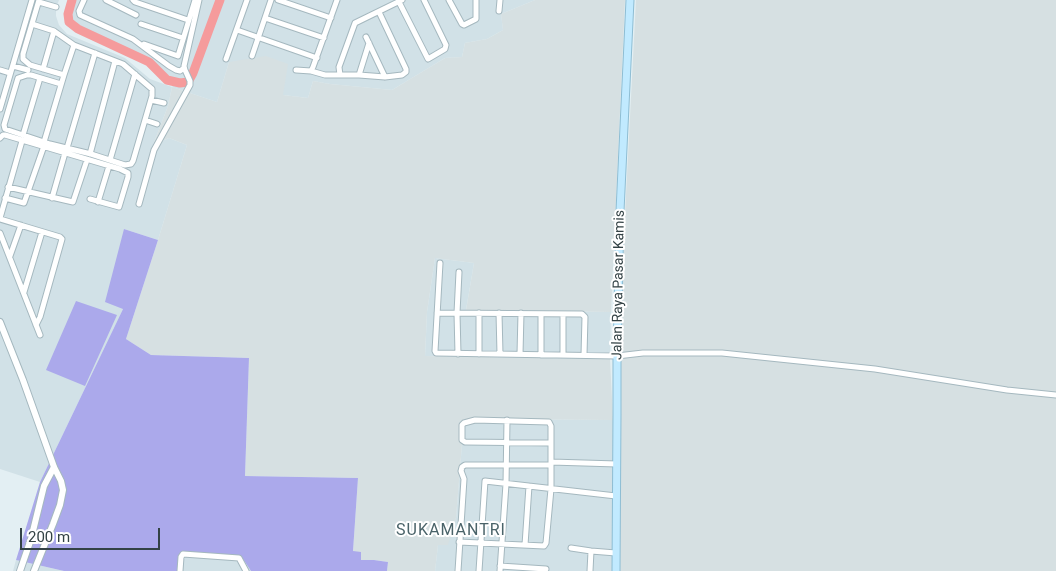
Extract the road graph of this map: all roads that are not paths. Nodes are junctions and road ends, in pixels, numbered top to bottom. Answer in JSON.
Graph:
{"nodes":[{"id":1,"x":32,"y":0,"type":"edge"},
{"id":2,"x":84,"y":0,"type":"edge"},
{"id":3,"x":106,"y":0,"type":"edge"},
{"id":4,"x":133,"y":0,"type":"edge"},
{"id":5,"x":194,"y":0,"type":"edge"},
{"id":6,"x":247,"y":0,"type":"edge"},
{"id":7,"x":272,"y":0,"type":"edge"},
{"id":8,"x":278,"y":0,"type":"edge"},
{"id":9,"x":337,"y":0,"type":"edge"},
{"id":10,"x":424,"y":0,"type":"edge"},
{"id":11,"x":449,"y":0,"type":"edge"},
{"id":12,"x":500,"y":0,"type":"edge"},
{"id":13,"x":630,"y":0,"type":"edge"},
{"id":14,"x":39,"y":1,"type":"edge"},
{"id":15,"x":401,"y":1,"type":"edge"},
{"id":16,"x":475,"y":1,"type":"edge"},
{"id":17,"x":56,"y":7,"type":"dead end"},
{"id":18,"x":499,"y":11,"type":"dead end"},
{"id":19,"x":379,"y":12,"type":"junction"},
{"id":20,"x":136,"y":15,"type":"dead end"},
{"id":21,"x":265,"y":18,"type":"junction"},
{"id":22,"x":331,"y":18,"type":"junction"},
{"id":23,"x":188,"y":20,"type":"junction"},
{"id":24,"x":32,"y":24,"type":"junction"},
{"id":25,"x":141,"y":24,"type":"dead end"},
{"id":26,"x":236,"y":30,"type":"junction"},
{"id":27,"x":54,"y":31,"type":"junction"},
{"id":28,"x":366,"y":37,"type":"dead end"},
{"id":29,"x":183,"y":38,"type":"junction"},
{"id":30,"x":258,"y":38,"type":"junction"},
{"id":31,"x":324,"y":38,"type":"junction"},
{"id":32,"x":369,"y":43,"type":"junction"},
{"id":33,"x":74,"y":44,"type":"junction"},
{"id":34,"x":144,"y":44,"type":"dead end"},
{"id":35,"x":95,"y":53,"type":"junction"},
{"id":36,"x":252,"y":56,"type":"dead end"},
{"id":37,"x":317,"y":58,"type":"junction"},
{"id":38,"x":226,"y":59,"type":"dead end"},
{"id":39,"x":115,"y":61,"type":"junction"},
{"id":40,"x":13,"y":66,"type":"junction"},
{"id":41,"x":43,"y":69,"type":"junction"},
{"id":42,"x":0,"y":70,"type":"edge"},
{"id":43,"x":28,"y":70,"type":"junction"},
{"id":44,"x":296,"y":70,"type":"dead end"},
{"id":45,"x":186,"y":71,"type":"junction"},
{"id":46,"x":311,"y":71,"type":"junction"},
{"id":47,"x":10,"y":73,"type":"junction"},
{"id":48,"x":135,"y":74,"type":"junction"},
{"id":49,"x":64,"y":75,"type":"junction"},
{"id":50,"x":340,"y":75,"type":"junction"},
{"id":51,"x":359,"y":75,"type":"junction"},
{"id":52,"x":385,"y":77,"type":"junction"},
{"id":53,"x":40,"y":78,"type":"junction"},
{"id":54,"x":61,"y":84,"type":"junction"},
{"id":55,"x":151,"y":100,"type":"junction"},
{"id":56,"x":164,"y":103,"type":"dead end"},
{"id":57,"x":0,"y":109,"type":"edge"},
{"id":58,"x":145,"y":120,"type":"junction"},
{"id":59,"x":156,"y":124,"type":"dead end"},
{"id":60,"x":0,"y":138,"type":"edge"},
{"id":61,"x":23,"y":138,"type":"junction"},
{"id":62,"x":44,"y":144,"type":"junction"},
{"id":63,"x":66,"y":151,"type":"junction"},
{"id":64,"x":90,"y":154,"type":"junction"},
{"id":65,"x":87,"y":160,"type":"junction"},
{"id":66,"x":110,"y":163,"type":"junction"},
{"id":67,"x":8,"y":187,"type":"junction"},
{"id":68,"x":29,"y":192,"type":"junction"},
{"id":69,"x":5,"y":198,"type":"junction"},
{"id":70,"x":52,"y":198,"type":"junction"},
{"id":71,"x":90,"y":199,"type":"dead end"},
{"id":72,"x":98,"y":202,"type":"junction"},
{"id":73,"x":139,"y":204,"type":"dead end"},
{"id":74,"x":0,"y":219,"type":"edge"},
{"id":75,"x":21,"y":225,"type":"junction"},
{"id":76,"x":42,"y":232,"type":"junction"},
{"id":77,"x":0,"y":235,"type":"edge"},
{"id":78,"x":10,"y":257,"type":"junction"},
{"id":79,"x":440,"y":263,"type":"dead end"},
{"id":80,"x":459,"y":272,"type":"dead end"},
{"id":81,"x":23,"y":292,"type":"junction"},
{"id":82,"x":436,"y":313,"type":"junction"},
{"id":83,"x":457,"y":313,"type":"junction"},
{"id":84,"x":479,"y":313,"type":"junction"},
{"id":85,"x":499,"y":313,"type":"junction"},
{"id":86,"x":521,"y":313,"type":"junction"},
{"id":87,"x":541,"y":314,"type":"junction"},
{"id":88,"x":563,"y":314,"type":"junction"},
{"id":89,"x":0,"y":322,"type":"edge"},
{"id":90,"x":36,"y":325,"type":"junction"},
{"id":91,"x":40,"y":335,"type":"dead end"},
{"id":92,"x":458,"y":354,"type":"junction"},
{"id":93,"x":479,"y":354,"type":"junction"},
{"id":94,"x":500,"y":354,"type":"junction"},
{"id":95,"x":520,"y":354,"type":"junction"},
{"id":96,"x":541,"y":354,"type":"junction"},
{"id":97,"x":563,"y":355,"type":"junction"},
{"id":98,"x":584,"y":355,"type":"junction"},
{"id":99,"x":617,"y":356,"type":"junction"},
{"id":100,"x":1056,"y":393,"type":"edge"},
{"id":101,"x":507,"y":420,"type":"junction"},
{"id":102,"x":506,"y":443,"type":"junction"},
{"id":103,"x":550,"y":443,"type":"junction"},
{"id":104,"x":506,"y":464,"type":"junction"},
{"id":105,"x":551,"y":464,"type":"junction"},
{"id":106,"x":617,"y":464,"type":"junction"},
{"id":107,"x":54,"y":467,"type":"junction"},
{"id":108,"x":506,"y":484,"type":"junction"},
{"id":109,"x":529,"y":486,"type":"junction"},
{"id":110,"x":551,"y":489,"type":"junction"},
{"id":111,"x":616,"y":496,"type":"junction"},
{"id":112,"x":460,"y":542,"type":"junction"},
{"id":113,"x":481,"y":544,"type":"junction"},
{"id":114,"x":501,"y":545,"type":"junction"},
{"id":115,"x":525,"y":546,"type":"junction"},
{"id":116,"x":571,"y":548,"type":"dead end"},
{"id":117,"x":591,"y":551,"type":"junction"},
{"id":118,"x":616,"y":553,"type":"junction"},
{"id":119,"x":546,"y":568,"type":"dead end"},
{"id":120,"x":500,"y":569,"type":"edge"},
{"id":121,"x":521,"y":569,"type":"edge"},
{"id":122,"x":20,"y":571,"type":"edge"},
{"id":123,"x":34,"y":571,"type":"edge"},
{"id":124,"x":180,"y":571,"type":"edge"},
{"id":125,"x":246,"y":571,"type":"edge"},
{"id":126,"x":458,"y":571,"type":"edge"},
{"id":127,"x":479,"y":571,"type":"edge"},
{"id":128,"x":590,"y":571,"type":"edge"},
{"id":129,"x":616,"y":571,"type":"edge"}],
"edges":[{"from":1,"to":40,"type":"street"},
{"from":2,"to":45,"type":"street"},
{"from":3,"to":20,"type":"street"},
{"from":4,"to":23,"type":"street"},
{"from":5,"to":23,"type":"street"},
{"from":5,"to":45,"type":"street"},
{"from":6,"to":26,"type":"street"},
{"from":7,"to":21,"type":"street"},
{"from":8,"to":22,"type":"street"},
{"from":9,"to":22,"type":"street"},
{"from":10,"to":15,"type":"street"},
{"from":11,"to":16,"type":"street"},
{"from":12,"to":18,"type":"street"},
{"from":13,"to":99,"type":"main road","name":"Jalan Raya Pasar Kamis"},
{"from":14,"to":17,"type":"street"},
{"from":14,"to":24,"type":"street"},
{"from":15,"to":19,"type":"street"},
{"from":19,"to":50,"type":"street"},
{"from":19,"to":52,"type":"street"},
{"from":21,"to":30,"type":"street"},
{"from":21,"to":31,"type":"street"},
{"from":22,"to":31,"type":"street"},
{"from":23,"to":29,"type":"street"},
{"from":24,"to":27,"type":"street"},
{"from":24,"to":43,"type":"street"},
{"from":25,"to":29,"type":"street"},
{"from":26,"to":30,"type":"street"},
{"from":26,"to":38,"type":"street"},
{"from":27,"to":33,"type":"street"},
{"from":27,"to":41,"type":"street"},
{"from":28,"to":32,"type":"street"},
{"from":29,"to":34,"type":"street"},
{"from":30,"to":36,"type":"street"},
{"from":30,"to":37,"type":"street"},
{"from":31,"to":37,"type":"street"},
{"from":32,"to":51,"type":"street"},
{"from":32,"to":52,"type":"street"},
{"from":33,"to":35,"type":"street"},
{"from":33,"to":49,"type":"street"},
{"from":35,"to":39,"type":"street"},
{"from":35,"to":63,"type":"street"},
{"from":37,"to":46,"type":"street"},
{"from":39,"to":48,"type":"street"},
{"from":39,"to":64,"type":"street"},
{"from":40,"to":43,"type":"street"},
{"from":40,"to":47,"type":"street"},
{"from":41,"to":43,"type":"street"},
{"from":41,"to":49,"type":"street"},
{"from":42,"to":47,"type":"street"},
{"from":43,"to":53,"type":"street"},
{"from":43,"to":61,"type":"street"},
{"from":44,"to":46,"type":"street"},
{"from":45,"to":73,"type":"street"},
{"from":46,"to":50,"type":"street"},
{"from":47,"to":57,"type":"street"},
{"from":48,"to":55,"type":"street"},
{"from":48,"to":66,"type":"street"},
{"from":49,"to":54,"type":"street"},
{"from":50,"to":51,"type":"street"},
{"from":51,"to":52,"type":"street"},
{"from":53,"to":54,"type":"street"},
{"from":53,"to":61,"type":"street"},
{"from":54,"to":62,"type":"street"},
{"from":55,"to":56,"type":"street"},
{"from":55,"to":58,"type":"street"},
{"from":58,"to":59,"type":"street"},
{"from":58,"to":66,"type":"street"},
{"from":60,"to":61,"type":"street"},
{"from":61,"to":62,"type":"street"},
{"from":61,"to":67,"type":"street"},
{"from":62,"to":63,"type":"street"},
{"from":62,"to":68,"type":"street"},
{"from":63,"to":64,"type":"street"},
{"from":63,"to":65,"type":"street"},
{"from":63,"to":70,"type":"street"},
{"from":64,"to":66,"type":"street"},
{"from":65,"to":66,"type":"street"},
{"from":65,"to":70,"type":"street"},
{"from":66,"to":72,"type":"street"},
{"from":66,"to":72,"type":"street"},
{"from":67,"to":68,"type":"street"},
{"from":67,"to":69,"type":"street"},
{"from":68,"to":69,"type":"street"},
{"from":68,"to":70,"type":"street"},
{"from":69,"to":74,"type":"street"},
{"from":71,"to":72,"type":"street"},
{"from":74,"to":75,"type":"street"},
{"from":75,"to":76,"type":"street"},
{"from":75,"to":78,"type":"street"},
{"from":76,"to":81,"type":"street"},
{"from":76,"to":90,"type":"street"},
{"from":77,"to":78,"type":"street"},
{"from":78,"to":81,"type":"street"},
{"from":79,"to":82,"type":"street"},
{"from":80,"to":83,"type":"street"},
{"from":81,"to":90,"type":"street"},
{"from":82,"to":83,"type":"street"},
{"from":82,"to":92,"type":"street"},
{"from":83,"to":84,"type":"street"},
{"from":83,"to":92,"type":"street"},
{"from":84,"to":85,"type":"street"},
{"from":84,"to":93,"type":"street"},
{"from":85,"to":86,"type":"street"},
{"from":85,"to":94,"type":"street"},
{"from":86,"to":87,"type":"street"},
{"from":86,"to":95,"type":"street"},
{"from":87,"to":88,"type":"street"},
{"from":87,"to":96,"type":"street"},
{"from":88,"to":97,"type":"street"},
{"from":88,"to":98,"type":"street"},
{"from":89,"to":107,"type":"street"},
{"from":90,"to":91,"type":"street"},
{"from":92,"to":93,"type":"street"},
{"from":93,"to":94,"type":"street"},
{"from":94,"to":95,"type":"street"},
{"from":95,"to":96,"type":"street"},
{"from":96,"to":97,"type":"street"},
{"from":97,"to":98,"type":"street"},
{"from":98,"to":99,"type":"street"},
{"from":99,"to":100,"type":"street"},
{"from":99,"to":106,"type":"main road","name":"Jalan Raya Pasar Kamis"},
{"from":101,"to":102,"type":"street"},
{"from":101,"to":102,"type":"street"},
{"from":101,"to":103,"type":"street"},
{"from":102,"to":103,"type":"street"},
{"from":102,"to":104,"type":"street"},
{"from":103,"to":105,"type":"street"},
{"from":104,"to":105,"type":"street"},
{"from":104,"to":108,"type":"street"},
{"from":104,"to":112,"type":"street"},
{"from":105,"to":106,"type":"street"},
{"from":105,"to":110,"type":"street"},
{"from":106,"to":111,"type":"main road","name":"Jalan Raya Pasar Kamis"},
{"from":107,"to":122,"type":"street"},
{"from":107,"to":123,"type":"street"},
{"from":108,"to":109,"type":"street"},
{"from":108,"to":113,"type":"street"},
{"from":108,"to":114,"type":"street"},
{"from":109,"to":110,"type":"street"},
{"from":109,"to":115,"type":"street"},
{"from":110,"to":111,"type":"street"},
{"from":110,"to":115,"type":"street"},
{"from":111,"to":118,"type":"main road","name":"Jalan Raya Pasar Kamis"},
{"from":112,"to":113,"type":"street"},
{"from":112,"to":126,"type":"street"},
{"from":113,"to":114,"type":"street"},
{"from":113,"to":127,"type":"street"},
{"from":114,"to":115,"type":"street"},
{"from":114,"to":120,"type":"street"},
{"from":116,"to":117,"type":"street"},
{"from":117,"to":118,"type":"street"},
{"from":117,"to":128,"type":"street"},
{"from":118,"to":129,"type":"main road","name":"Jalan Raya Pasar Kamis"},
{"from":119,"to":121,"type":"street"},
{"from":120,"to":121,"type":"street"},
{"from":124,"to":125,"type":"street"}]}
